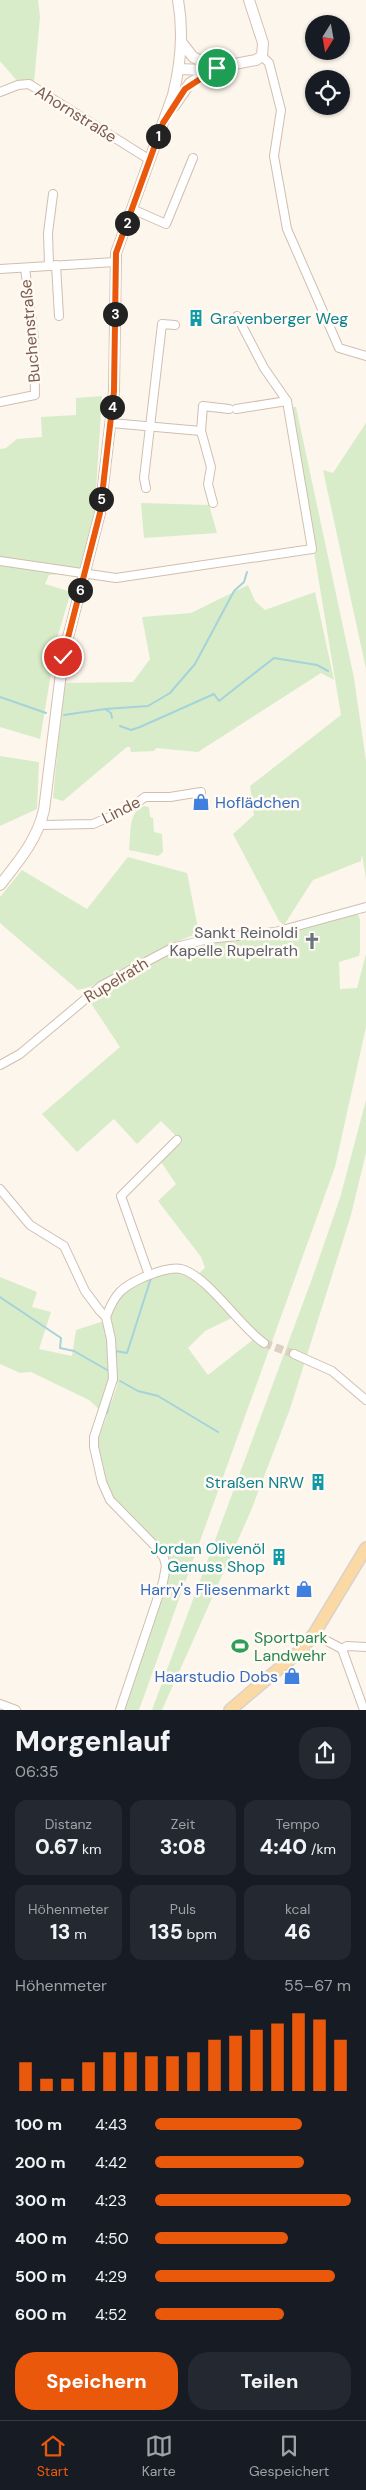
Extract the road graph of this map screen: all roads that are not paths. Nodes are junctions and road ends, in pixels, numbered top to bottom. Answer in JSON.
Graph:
{"nodes":[{"id":1,"x":178,"y":0,"type":"edge"},
{"id":2,"x":250,"y":0,"type":"edge"},
{"id":3,"x":182,"y":42,"type":"junction"},
{"id":4,"x":259,"y":58,"type":"junction"},
{"id":5,"x":217,"y":68,"type":"junction"},
{"id":6,"x":179,"y":69,"type":"junction"},
{"id":7,"x":0,"y":92,"type":"edge"},
{"id":8,"x":163,"y":123,"type":"junction"},
{"id":9,"x":193,"y":158,"type":"dead end"},
{"id":10,"x":150,"y":160,"type":"junction"},
{"id":11,"x":53,"y":194,"type":"dead end"},
{"id":12,"x":132,"y":209,"type":"junction"},
{"id":13,"x":115,"y":262,"type":"junction"},
{"id":14,"x":52,"y":265,"type":"junction"},
{"id":15,"x":25,"y":268,"type":"junction"},
{"id":16,"x":0,"y":270,"type":"edge"},
{"id":17,"x":59,"y":316,"type":"dead end"},
{"id":18,"x":237,"y":316,"type":"dead end"},
{"id":19,"x":175,"y":326,"type":"dead end"},
{"id":20,"x":366,"y":356,"type":"edge"},
{"id":21,"x":287,"y":401,"type":"junction"},
{"id":22,"x":0,"y":402,"type":"edge"},
{"id":23,"x":110,"y":423,"type":"junction"},
{"id":24,"x":150,"y":426,"type":"junction"},
{"id":25,"x":201,"y":431,"type":"junction"},
{"id":26,"x":146,"y":488,"type":"dead end"},
{"id":27,"x":213,"y":503,"type":"dead end"},
{"id":28,"x":0,"y":561,"type":"edge"},
{"id":29,"x":85,"y":575,"type":"junction"},
{"id":30,"x":201,"y":792,"type":"dead end"},
{"id":31,"x":41,"y":826,"type":"junction"},
{"id":32,"x":0,"y":885,"type":"edge"},
{"id":33,"x":366,"y":907,"type":"edge"},
{"id":34,"x":0,"y":1065,"type":"edge"},
{"id":35,"x":177,"y":1140,"type":"dead end"},
{"id":36,"x":0,"y":1189,"type":"edge"},
{"id":37,"x":149,"y":1275,"type":"junction"},
{"id":38,"x":106,"y":1316,"type":"junction"},
{"id":39,"x":264,"y":1343,"type":"tunnel mouth"},
{"id":40,"x":294,"y":1354,"type":"tunnel mouth"},
{"id":41,"x":366,"y":1400,"type":"edge"},
{"id":42,"x":366,"y":1548,"type":"edge"},
{"id":43,"x":314,"y":1634,"type":"junction"},
{"id":44,"x":366,"y":1647,"type":"edge"},
{"id":45,"x":342,"y":1649,"type":"junction"},
{"id":46,"x":0,"y":1704,"type":"edge"},
{"id":47,"x":16,"y":1710,"type":"edge"},
{"id":48,"x":120,"y":1710,"type":"edge"},
{"id":49,"x":230,"y":1710,"type":"edge"},
{"id":50,"x":364,"y":1710,"type":"edge"}],
"edges":[{"from":1,"to":3,"type":"main road"},
{"from":2,"to":4,"type":"main road"},
{"from":3,"to":5,"type":"main road"},
{"from":3,"to":6,"type":"main road"},
{"from":4,"to":5,"type":"main road"},
{"from":4,"to":20,"type":"street"},
{"from":5,"to":6,"type":"main road"},
{"from":5,"to":8,"type":"main road"},
{"from":6,"to":8,"type":"main road"},
{"from":7,"to":10,"type":"street","name":"Ahornstraße"},
{"from":8,"to":10,"type":"main road"},
{"from":9,"to":12,"type":"street"},
{"from":10,"to":12,"type":"main road"},
{"from":11,"to":14,"type":"street"},
{"from":12,"to":13,"type":"main road"},
{"from":13,"to":14,"type":"street"},
{"from":13,"to":23,"type":"main road"},
{"from":14,"to":15,"type":"street"},
{"from":14,"to":17,"type":"street"},
{"from":15,"to":16,"type":"street"},
{"from":15,"to":22,"type":"street","name":"Buchenstraße"},
{"from":18,"to":21,"type":"street"},
{"from":19,"to":24,"type":"street"},
{"from":21,"to":25,"type":"street"},
{"from":21,"to":29,"type":"street"},
{"from":23,"to":24,"type":"street"},
{"from":23,"to":29,"type":"main road"},
{"from":24,"to":25,"type":"street"},
{"from":24,"to":26,"type":"street"},
{"from":25,"to":27,"type":"street"},
{"from":28,"to":29,"type":"street"},
{"from":29,"to":31,"type":"main road"},
{"from":30,"to":31,"type":"street","name":"Linde"},
{"from":31,"to":32,"type":"main road"},
{"from":33,"to":34,"type":"street","name":"Rupelrath"},
{"from":35,"to":37,"type":"street"},
{"from":36,"to":38,"type":"street"},
{"from":37,"to":38,"type":"street"},
{"from":37,"to":39,"type":"street"},
{"from":38,"to":48,"type":"street"},
{"from":40,"to":41,"type":"street"},
{"from":42,"to":43,"type":"main road"},
{"from":43,"to":45,"type":"street"},
{"from":43,"to":49,"type":"main road"},
{"from":44,"to":45,"type":"street"},
{"from":45,"to":50,"type":"street"},
{"from":46,"to":47,"type":"street"}]}
